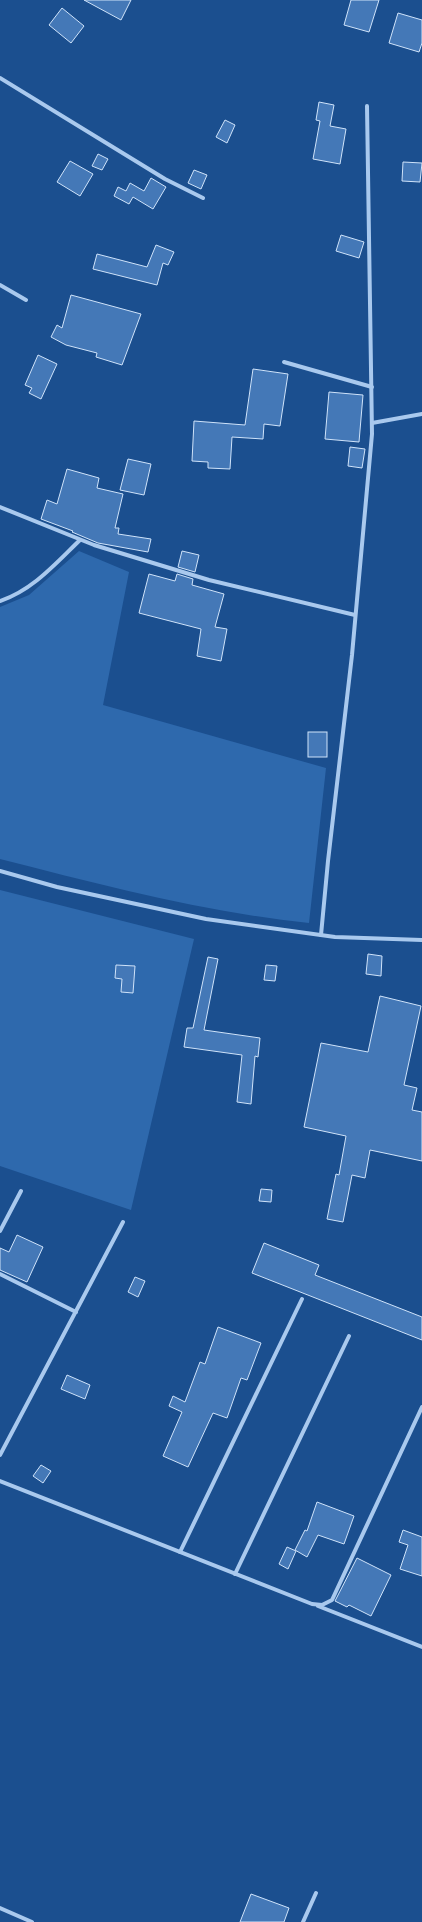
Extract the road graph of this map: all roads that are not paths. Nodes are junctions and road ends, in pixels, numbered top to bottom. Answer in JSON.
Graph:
{"nodes":[{"id":1,"x":0,"y":78,"type":"edge"},
{"id":2,"x":367,"y":106,"type":"dead end"},
{"id":3,"x":203,"y":198,"type":"dead end"},
{"id":4,"x":0,"y":285,"type":"edge"},
{"id":5,"x":26,"y":300,"type":"dead end"},
{"id":6,"x":284,"y":362,"type":"dead end"},
{"id":7,"x":372,"y":387,"type":"junction"},
{"id":8,"x":422,"y":414,"type":"edge"},
{"id":9,"x":372,"y":422,"type":"junction"},
{"id":10,"x":0,"y":507,"type":"edge"},
{"id":11,"x":80,"y":540,"type":"junction"},
{"id":12,"x":0,"y":601,"type":"edge"},
{"id":13,"x":355,"y":615,"type":"junction"},
{"id":14,"x":0,"y":871,"type":"edge"},
{"id":15,"x":321,"y":935,"type":"junction"},
{"id":16,"x":422,"y":940,"type":"edge"},
{"id":17,"x":21,"y":1191,"type":"dead end"},
{"id":18,"x":122,"y":1222,"type":"dead end"},
{"id":19,"x":0,"y":1231,"type":"edge"},
{"id":20,"x":0,"y":1274,"type":"edge"},
{"id":21,"x":302,"y":1299,"type":"dead end"},
{"id":22,"x":76,"y":1312,"type":"junction"},
{"id":23,"x":349,"y":1336,"type":"dead end"},
{"id":24,"x":422,"y":1407,"type":"edge"},
{"id":25,"x":0,"y":1455,"type":"edge"},
{"id":26,"x":0,"y":1481,"type":"edge"},
{"id":27,"x":180,"y":1552,"type":"junction"},
{"id":28,"x":235,"y":1574,"type":"junction"},
{"id":29,"x":312,"y":1604,"type":"junction"},
{"id":30,"x":422,"y":1647,"type":"edge"},
{"id":31,"x":316,"y":1893,"type":"dead end"},
{"id":32,"x":0,"y":1908,"type":"edge"},
{"id":33,"x":32,"y":1922,"type":"edge"},
{"id":34,"x":303,"y":1922,"type":"edge"}],
"edges":[{"from":1,"to":3,"type":"street"},
{"from":2,"to":7,"type":"street"},
{"from":4,"to":5,"type":"street"},
{"from":6,"to":7,"type":"street"},
{"from":7,"to":9,"type":"street"},
{"from":8,"to":9,"type":"street"},
{"from":9,"to":13,"type":"street"},
{"from":10,"to":11,"type":"street"},
{"from":11,"to":12,"type":"street"},
{"from":11,"to":13,"type":"street"},
{"from":13,"to":15,"type":"street"},
{"from":14,"to":15,"type":"street"},
{"from":15,"to":16,"type":"street"},
{"from":17,"to":19,"type":"street"},
{"from":18,"to":22,"type":"street"},
{"from":20,"to":22,"type":"street"},
{"from":21,"to":27,"type":"street"},
{"from":22,"to":25,"type":"street"},
{"from":23,"to":28,"type":"street"},
{"from":24,"to":29,"type":"street"},
{"from":26,"to":27,"type":"street"},
{"from":27,"to":28,"type":"street"},
{"from":28,"to":29,"type":"street"},
{"from":29,"to":30,"type":"street"},
{"from":31,"to":34,"type":"street"},
{"from":32,"to":33,"type":"street"}]}
